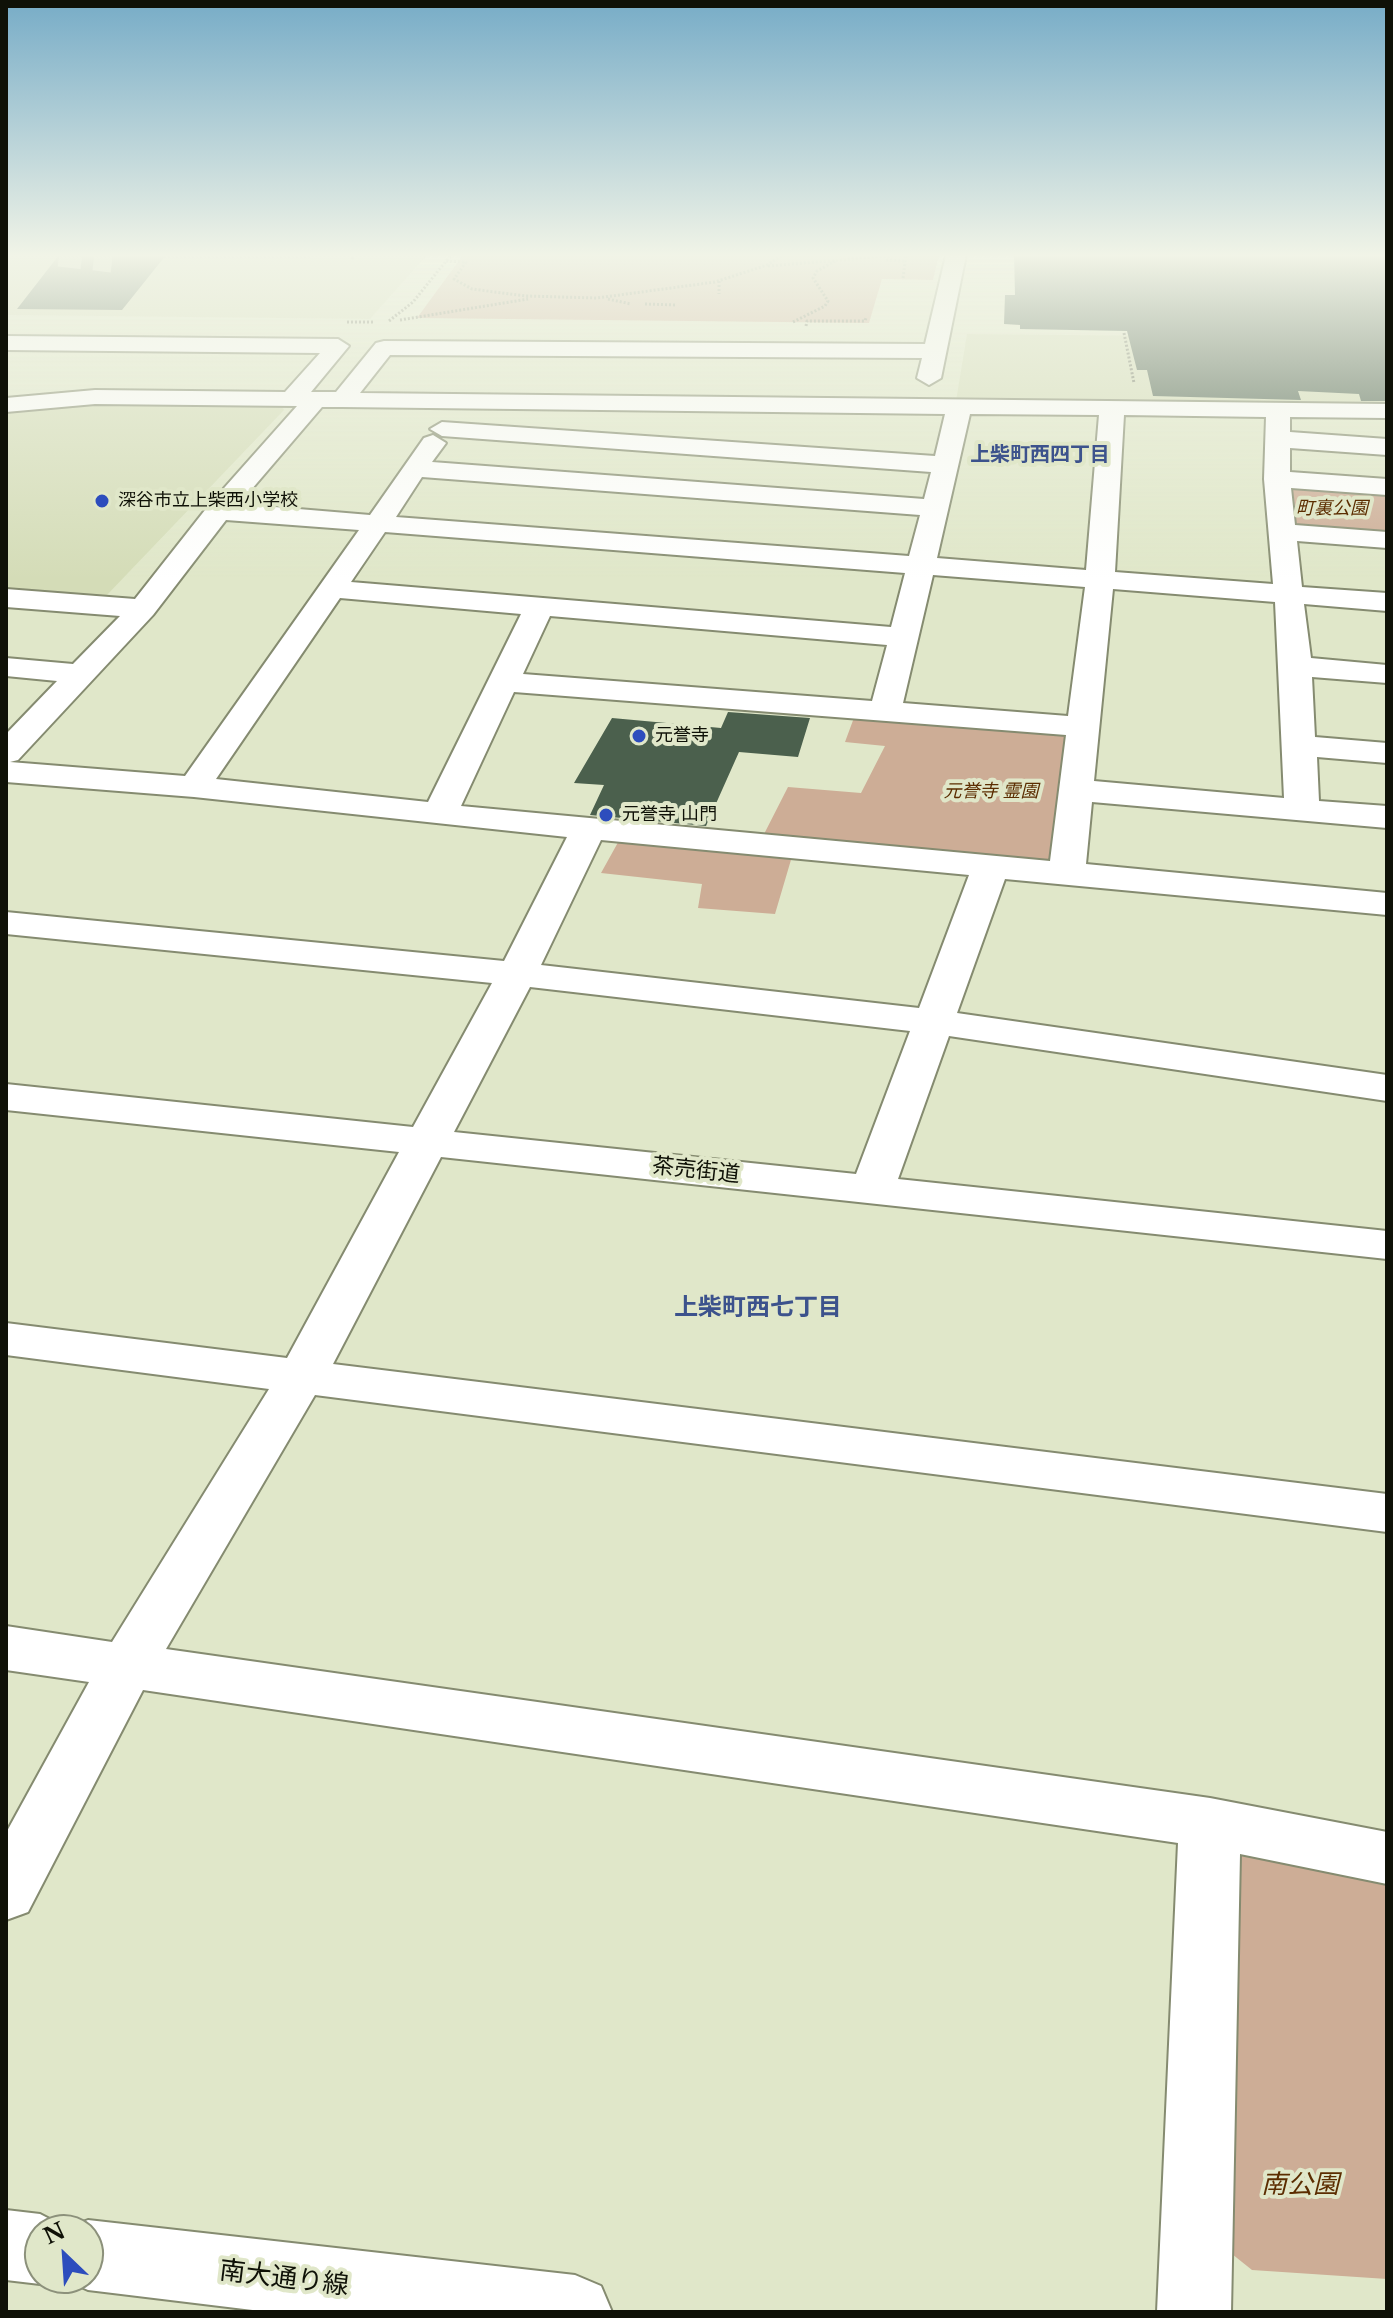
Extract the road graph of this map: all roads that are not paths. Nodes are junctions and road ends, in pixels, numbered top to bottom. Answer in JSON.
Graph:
{"nodes":[{"id":1,"x":331,"y":363,"type":"edge"},
{"id":2,"x":364,"y":363,"type":"edge"},
{"id":3,"x":932,"y":363,"type":"edge"},
{"id":4,"x":317,"y":399,"type":"junction"},
{"id":5,"x":461,"y":401,"type":"junction"},
{"id":6,"x":6,"y":405,"type":"edge"},
{"id":7,"x":922,"y":407,"type":"junction"},
{"id":8,"x":959,"y":408,"type":"junction"},
{"id":9,"x":1112,"y":409,"type":"junction"},
{"id":10,"x":1278,"y":410,"type":"junction"},
{"id":11,"x":1387,"y":411,"type":"edge"},
{"id":12,"x":442,"y":429,"type":"junction"},
{"id":13,"x":1276,"y":439,"type":"junction"},
{"id":14,"x":1387,"y":447,"type":"edge"},
{"id":15,"x":946,"y":465,"type":"junction"},
{"id":16,"x":417,"y":469,"type":"junction"},
{"id":17,"x":1277,"y":479,"type":"junction"},
{"id":18,"x":1387,"y":487,"type":"edge"},
{"id":19,"x":936,"y":508,"type":"junction"},
{"id":20,"x":219,"y":511,"type":"junction"},
{"id":21,"x":374,"y":525,"type":"junction"},
{"id":22,"x":1282,"y":532,"type":"junction"},
{"id":23,"x":1387,"y":540,"type":"edge"},
{"id":24,"x":923,"y":565,"type":"junction"},
{"id":25,"x":1100,"y":579,"type":"junction"},
{"id":26,"x":332,"y":589,"type":"junction"},
{"id":27,"x":1289,"y":594,"type":"junction"},
{"id":28,"x":6,"y":598,"type":"edge"},
{"id":29,"x":1387,"y":602,"type":"edge"},
{"id":30,"x":539,"y":608,"type":"junction"},
{"id":31,"x":143,"y":609,"type":"junction"},
{"id":32,"x":904,"y":637,"type":"junction"},
{"id":33,"x":1296,"y":666,"type":"junction"},
{"id":34,"x":6,"y":667,"type":"edge"},
{"id":35,"x":82,"y":674,"type":"junction"},
{"id":36,"x":1387,"y":674,"type":"edge"},
{"id":37,"x":504,"y":682,"type":"junction"},
{"id":38,"x":885,"y":712,"type":"junction"},
{"id":39,"x":1084,"y":727,"type":"junction"},
{"id":40,"x":1301,"y":746,"type":"junction"},
{"id":41,"x":6,"y":753,"type":"edge"},
{"id":42,"x":1387,"y":753,"type":"edge"},
{"id":43,"x":6,"y":772,"type":"edge"},
{"id":44,"x":194,"y":787,"type":"junction"},
{"id":45,"x":1078,"y":790,"type":"junction"},
{"id":46,"x":1302,"y":810,"type":"junction"},
{"id":47,"x":440,"y":814,"type":"junction"},
{"id":48,"x":1387,"y":817,"type":"edge"},
{"id":49,"x":590,"y":827,"type":"junction"},
{"id":50,"x":991,"y":866,"type":"junction"},
{"id":51,"x":1067,"y":873,"type":"junction"},
{"id":52,"x":1387,"y":904,"type":"edge"},
{"id":53,"x":6,"y":923,"type":"edge"},
{"id":54,"x":517,"y":974,"type":"junction"},
{"id":55,"x":934,"y":1022,"type":"junction"},
{"id":56,"x":1387,"y":1088,"type":"edge"},
{"id":57,"x":6,"y":1097,"type":"edge"},
{"id":58,"x":426,"y":1142,"type":"junction"},
{"id":59,"x":872,"y":1190,"type":"junction"},
{"id":60,"x":1387,"y":1245,"type":"edge"},
{"id":61,"x":6,"y":1339,"type":"edge"},
{"id":62,"x":302,"y":1375,"type":"junction"},
{"id":63,"x":1387,"y":1513,"type":"edge"},
{"id":64,"x":6,"y":1648,"type":"edge"},
{"id":65,"x":126,"y":1667,"type":"junction"},
{"id":66,"x":1210,"y":1823,"type":"junction"},
{"id":67,"x":1387,"y":1858,"type":"edge"},
{"id":68,"x":6,"y":1893,"type":"edge"},
{"id":69,"x":104,"y":2257,"type":"edge"},
{"id":70,"x":575,"y":2312,"type":"edge"},
{"id":71,"x":1194,"y":2312,"type":"edge"}],
"edges":[{"from":1,"to":4,"type":"street"},
{"from":2,"to":4,"type":"street"},
{"from":3,"to":7,"type":"street"},
{"from":4,"to":5,"type":"street"},
{"from":4,"to":6,"type":"street"},
{"from":4,"to":20,"type":"street"},
{"from":5,"to":7,"type":"street"},
{"from":5,"to":12,"type":"street"},
{"from":7,"to":8,"type":"street"},
{"from":8,"to":9,"type":"street"},
{"from":8,"to":15,"type":"street"},
{"from":9,"to":10,"type":"street"},
{"from":9,"to":25,"type":"street"},
{"from":10,"to":11,"type":"street"},
{"from":10,"to":13,"type":"street"},
{"from":12,"to":15,"type":"street"},
{"from":12,"to":16,"type":"street"},
{"from":13,"to":14,"type":"street"},
{"from":13,"to":17,"type":"street"},
{"from":15,"to":19,"type":"street"},
{"from":16,"to":19,"type":"street"},
{"from":16,"to":21,"type":"street"},
{"from":17,"to":18,"type":"street"},
{"from":17,"to":22,"type":"street"},
{"from":19,"to":24,"type":"street"},
{"from":20,"to":21,"type":"street"},
{"from":20,"to":31,"type":"street"},
{"from":21,"to":24,"type":"street"},
{"from":21,"to":26,"type":"street"},
{"from":22,"to":23,"type":"street"},
{"from":22,"to":27,"type":"street"},
{"from":24,"to":25,"type":"street"},
{"from":24,"to":32,"type":"street"},
{"from":25,"to":27,"type":"street"},
{"from":25,"to":39,"type":"street"},
{"from":26,"to":30,"type":"street"},
{"from":26,"to":44,"type":"street"},
{"from":27,"to":29,"type":"street"},
{"from":27,"to":33,"type":"street"},
{"from":28,"to":31,"type":"street"},
{"from":30,"to":32,"type":"street"},
{"from":30,"to":37,"type":"street"},
{"from":31,"to":35,"type":"street"},
{"from":32,"to":38,"type":"street"},
{"from":33,"to":36,"type":"street"},
{"from":33,"to":40,"type":"street"},
{"from":34,"to":35,"type":"street"},
{"from":35,"to":41,"type":"street"},
{"from":37,"to":38,"type":"street"},
{"from":37,"to":47,"type":"street"},
{"from":38,"to":39,"type":"street"},
{"from":39,"to":45,"type":"street"},
{"from":40,"to":42,"type":"street"},
{"from":40,"to":46,"type":"street"},
{"from":43,"to":44,"type":"street"},
{"from":44,"to":47,"type":"street"},
{"from":45,"to":46,"type":"street"},
{"from":45,"to":51,"type":"street"},
{"from":46,"to":48,"type":"street"},
{"from":47,"to":49,"type":"street"},
{"from":49,"to":50,"type":"street"},
{"from":49,"to":54,"type":"street"},
{"from":50,"to":51,"type":"street"},
{"from":50,"to":55,"type":"street"},
{"from":51,"to":52,"type":"street"},
{"from":53,"to":54,"type":"street"},
{"from":54,"to":55,"type":"street"},
{"from":54,"to":58,"type":"street"},
{"from":55,"to":56,"type":"street"},
{"from":55,"to":59,"type":"street"},
{"from":57,"to":58,"type":"street","name":"茶売街道"},
{"from":58,"to":59,"type":"street","name":"茶売街道"},
{"from":58,"to":62,"type":"street"},
{"from":59,"to":60,"type":"street","name":"茶売街道"},
{"from":61,"to":62,"type":"street"},
{"from":62,"to":63,"type":"street"},
{"from":62,"to":65,"type":"street"},
{"from":64,"to":65,"type":"street"},
{"from":65,"to":66,"type":"street"},
{"from":65,"to":68,"type":"street"},
{"from":66,"to":67,"type":"street"},
{"from":66,"to":71,"type":"street"},
{"from":69,"to":70,"type":"street","name":"南大通り線"}]}
